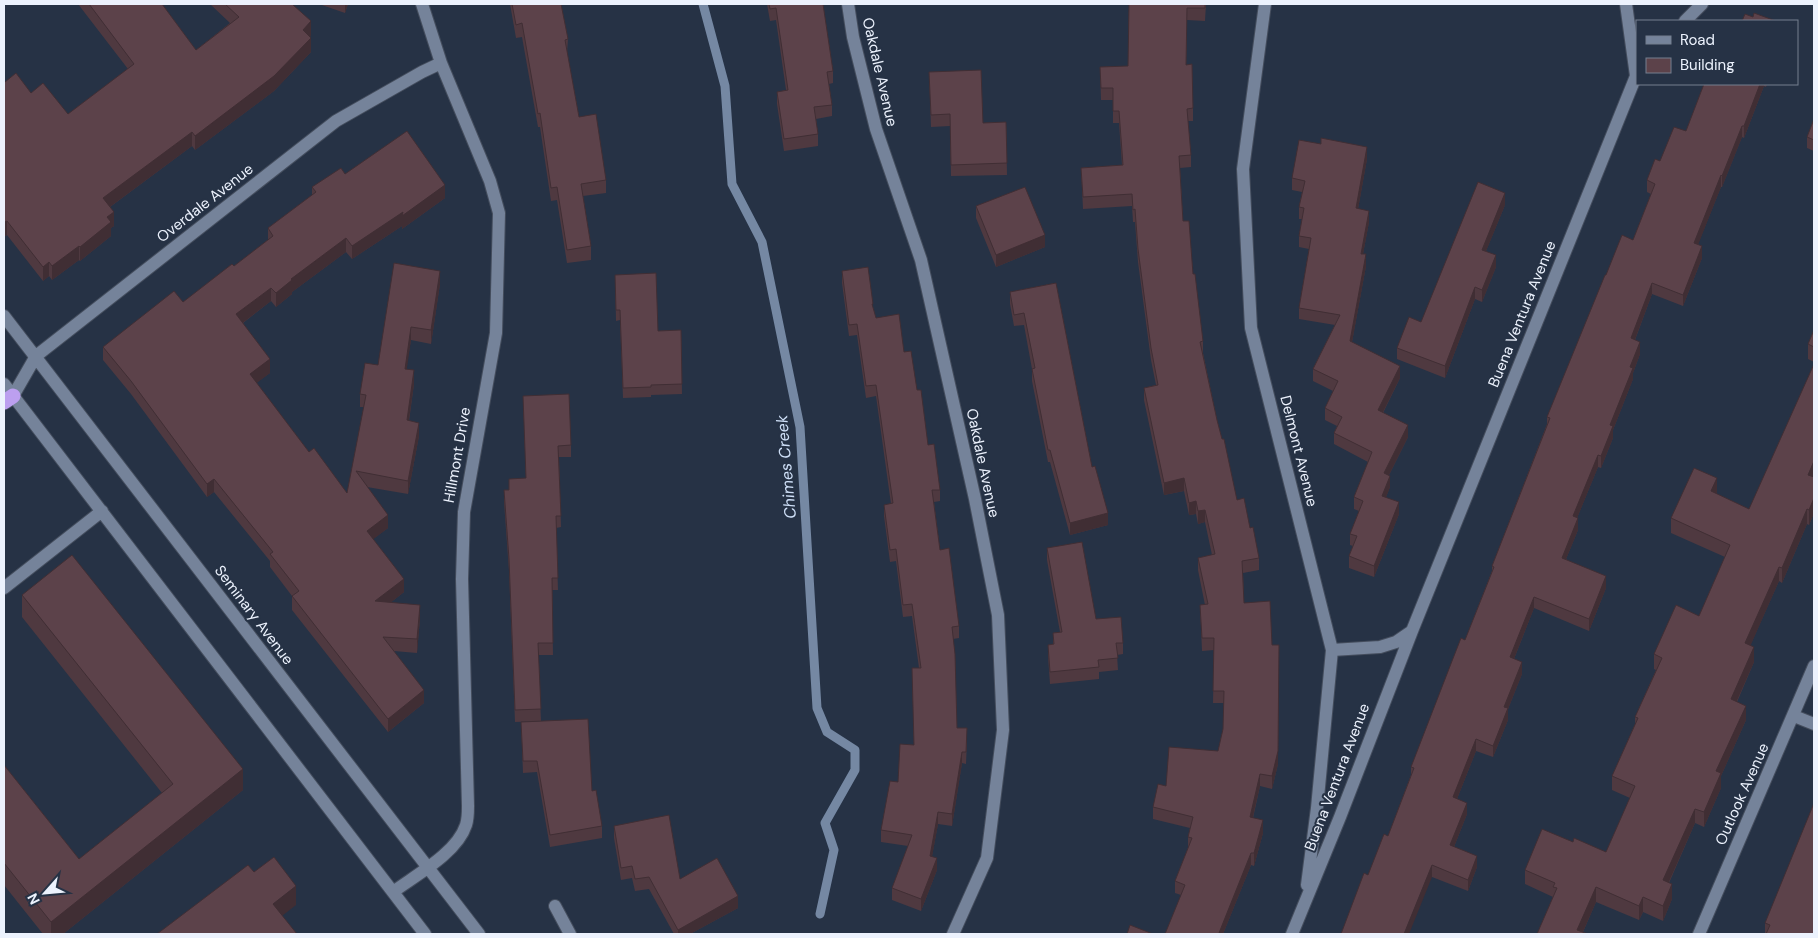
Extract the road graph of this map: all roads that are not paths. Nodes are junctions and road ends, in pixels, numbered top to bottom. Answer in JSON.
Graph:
{"nodes":[{"id":1,"x":422,"y":4,"type":"edge"},
{"id":2,"x":848,"y":4,"type":"edge"},
{"id":3,"x":1265,"y":4,"type":"edge"},
{"id":4,"x":1626,"y":4,"type":"edge"},
{"id":5,"x":1702,"y":4,"type":"edge"},
{"id":6,"x":1686,"y":20,"type":"edge"},
{"id":7,"x":441,"y":63,"type":"junction"},
{"id":8,"x":1636,"y":75,"type":"edge"},
{"id":9,"x":4,"y":316,"type":"edge"},
{"id":10,"x":36,"y":356,"type":"junction"},
{"id":11,"x":7,"y":394,"type":"edge"},
{"id":12,"x":102,"y":511,"type":"junction"},
{"id":13,"x":4,"y":588,"type":"edge"},
{"id":14,"x":1412,"y":631,"type":"junction"},
{"id":15,"x":1332,"y":650,"type":"junction"},
{"id":16,"x":1814,"y":666,"type":"edge"},
{"id":17,"x":1794,"y":716,"type":"junction"},
{"id":18,"x":1814,"y":724,"type":"edge"},
{"id":19,"x":427,"y":867,"type":"junction"},
{"id":20,"x":393,"y":892,"type":"junction"},
{"id":21,"x":1305,"y":905,"type":"junction"},
{"id":22,"x":555,"y":906,"type":"dead end"},
{"id":23,"x":425,"y":934,"type":"edge"},
{"id":24,"x":479,"y":934,"type":"edge"},
{"id":25,"x":570,"y":934,"type":"edge"},
{"id":26,"x":953,"y":934,"type":"edge"},
{"id":27,"x":1292,"y":934,"type":"edge"},
{"id":28,"x":1699,"y":934,"type":"edge"}],
"edges":[{"from":1,"to":7,"type":"street","name":"Hillmont Drive"},
{"from":2,"to":26,"type":"street","name":"Oakdale Avenue"},
{"from":3,"to":15,"type":"street","name":"Delmont Avenue"},
{"from":4,"to":8,"type":"street","name":"Buena Ventura Avenue"},
{"from":5,"to":6,"type":"street"},
{"from":7,"to":10,"type":"street","name":"Overdale Avenue"},
{"from":7,"to":19,"type":"street","name":"Hillmont Drive"},
{"from":8,"to":14,"type":"street","name":"Buena Ventura Avenue"},
{"from":9,"to":10,"type":"street","name":"Seminary Avenue"},
{"from":10,"to":11,"type":"street","name":"Overdale Avenue"},
{"from":10,"to":19,"type":"street","name":"Seminary Avenue"},
{"from":11,"to":12,"type":"street"},
{"from":12,"to":13,"type":"street"},
{"from":12,"to":20,"type":"street"},
{"from":14,"to":15,"type":"street"},
{"from":14,"to":21,"type":"street","name":"Buena Ventura Avenue"},
{"from":15,"to":21,"type":"street","name":"Delmont Avenue"},
{"from":16,"to":17,"type":"street","name":"Outlook Avenue"},
{"from":17,"to":18,"type":"street"},
{"from":17,"to":28,"type":"street","name":"Outlook Avenue"},
{"from":19,"to":20,"type":"street","name":"Hillmont Drive"},
{"from":19,"to":24,"type":"street","name":"Seminary Avenue"},
{"from":20,"to":23,"type":"street"},
{"from":21,"to":27,"type":"street","name":"Buena Ventura Avenue"},
{"from":22,"to":25,"type":"street"}]}
